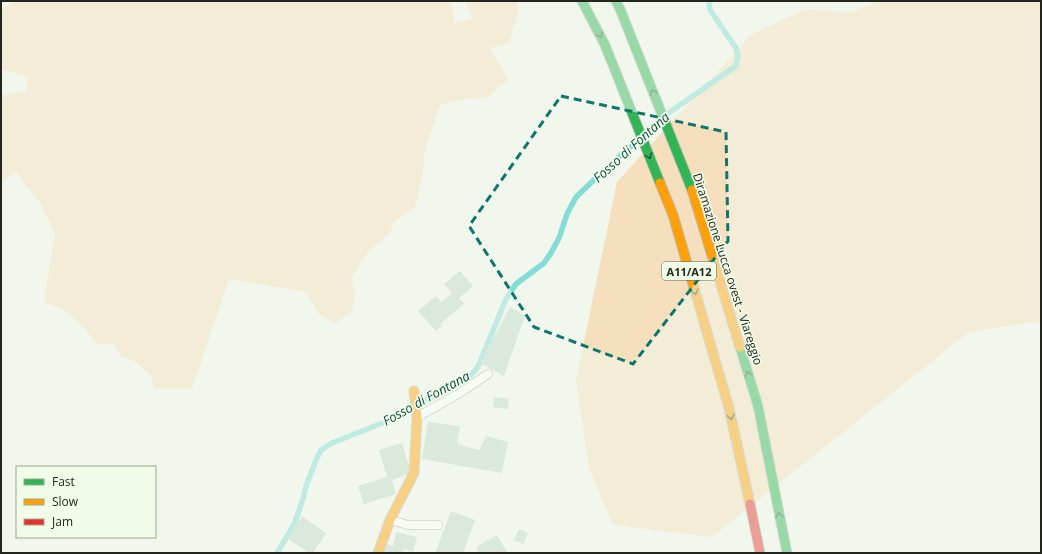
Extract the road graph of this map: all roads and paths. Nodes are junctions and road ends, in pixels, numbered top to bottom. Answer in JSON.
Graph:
{"nodes":[{"id":1,"x":582,"y":1,"type":"edge"},
{"id":2,"x":616,"y":1,"type":"edge"},
{"id":3,"x":488,"y":374,"type":"dead end"},
{"id":4,"x":414,"y":394,"type":"dead end"},
{"id":5,"x":417,"y":416,"type":"junction"},
{"id":6,"x":390,"y":520,"type":"junction"},
{"id":7,"x":438,"y":525,"type":"dead end"},
{"id":8,"x":378,"y":553,"type":"edge"},
{"id":9,"x":760,"y":553,"type":"edge"},
{"id":10,"x":787,"y":553,"type":"edge"}],
"edges":[{"from":1,"to":9,"type":"main road","number":"A11/A12","one_way":true},
{"from":10,"to":2,"type":"main road","name":"Diramazione Lucca ovest - Viareggio","number":"A11/A12","one_way":true},
{"from":3,"to":5,"type":"lane"},
{"from":4,"to":5,"type":"main road"},
{"from":5,"to":6,"type":"main road"},
{"from":6,"to":7,"type":"lane"},
{"from":6,"to":8,"type":"main road"}]}
